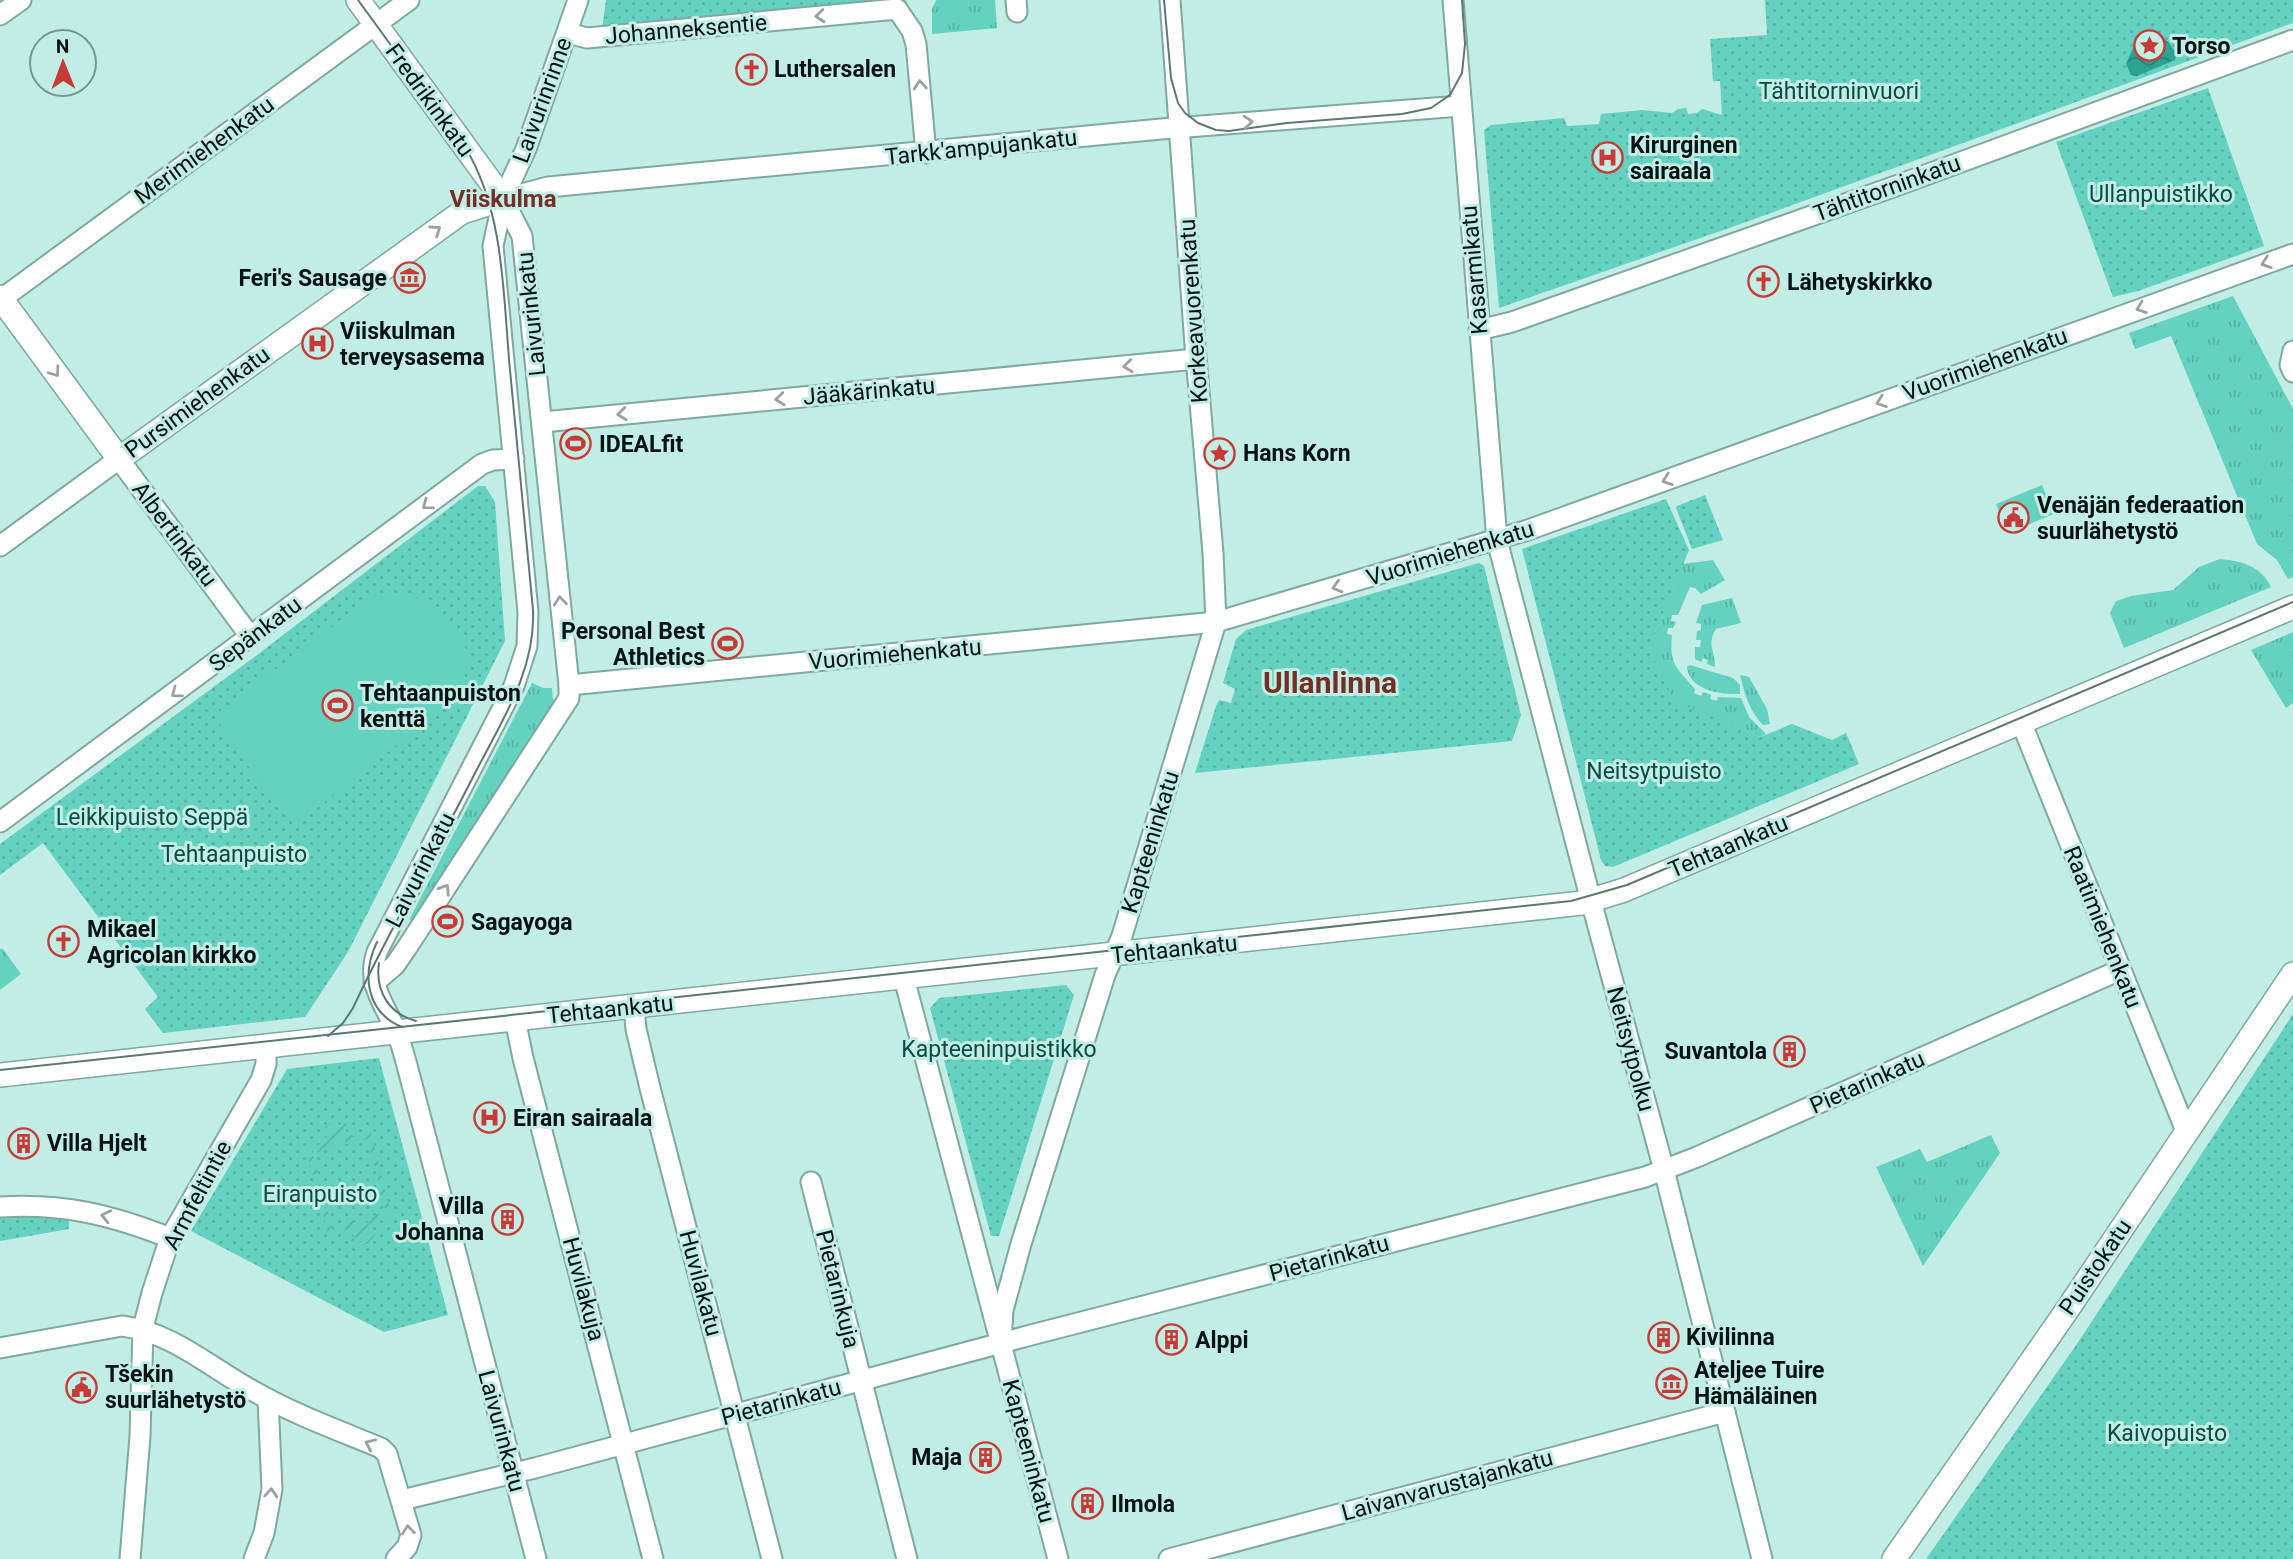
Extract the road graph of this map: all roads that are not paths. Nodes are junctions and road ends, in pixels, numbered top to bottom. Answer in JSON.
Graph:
{"nodes":[{"id":1,"x":21,"y":0,"type":"edge"},
{"id":2,"x":358,"y":0,"type":"edge"},
{"id":3,"x":409,"y":0,"type":"edge"},
{"id":4,"x":578,"y":0,"type":"edge"},
{"id":5,"x":1170,"y":0,"type":"edge"},
{"id":6,"x":1453,"y":0,"type":"edge"},
{"id":7,"x":0,"y":15,"type":"edge"},
{"id":8,"x":376,"y":24,"type":"junction"},
{"id":9,"x":568,"y":33,"type":"junction"},
{"id":10,"x":2293,"y":40,"type":"edge"},
{"id":11,"x":1461,"y":106,"type":"junction"},
{"id":12,"x":1180,"y":127,"type":"junction"},
{"id":13,"x":926,"y":153,"type":"junction"},
{"id":14,"x":503,"y":199,"type":"junction"},
{"id":15,"x":2293,"y":254,"type":"edge"},
{"id":16,"x":0,"y":299,"type":"edge"},
{"id":17,"x":1479,"y":330,"type":"junction"},
{"id":18,"x":2293,"y":351,"type":"edge"},
{"id":19,"x":1196,"y":359,"type":"junction"},
{"id":20,"x":2293,"y":372,"type":"edge"},
{"id":21,"x":542,"y":422,"type":"junction"},
{"id":22,"x":119,"y":458,"type":"junction"},
{"id":23,"x":514,"y":459,"type":"junction"},
{"id":24,"x":1497,"y":540,"type":"junction"},
{"id":25,"x":0,"y":546,"type":"edge"},
{"id":26,"x":2293,"y":607,"type":"edge"},
{"id":27,"x":1216,"y":622,"type":"junction"},
{"id":28,"x":250,"y":636,"type":"junction"},
{"id":29,"x":569,"y":685,"type":"junction"},
{"id":30,"x":2021,"y":722,"type":"junction"},
{"id":31,"x":0,"y":822,"type":"edge"},
{"id":32,"x":1591,"y":901,"type":"junction"},
{"id":33,"x":1114,"y":955,"type":"junction"},
{"id":34,"x":2120,"y":970,"type":"junction"},
{"id":35,"x":2293,"y":974,"type":"edge"},
{"id":36,"x":904,"y":978,"type":"junction"},
{"id":37,"x":374,"y":983,"type":"junction"},
{"id":38,"x":634,"y":1007,"type":"junction"},
{"id":39,"x":515,"y":1019,"type":"junction"},
{"id":40,"x":397,"y":1032,"type":"junction"},
{"id":41,"x":266,"y":1047,"type":"junction"},
{"id":42,"x":0,"y":1075,"type":"edge"},
{"id":43,"x":2186,"y":1131,"type":"junction"},
{"id":44,"x":1664,"y":1170,"type":"junction"},
{"id":45,"x":811,"y":1182,"type":"dead end"},
{"id":46,"x":0,"y":1207,"type":"edge"},
{"id":47,"x":170,"y":1238,"type":"junction"},
{"id":48,"x":143,"y":1328,"type":"junction"},
{"id":49,"x":1001,"y":1343,"type":"junction"},
{"id":50,"x":0,"y":1348,"type":"edge"},
{"id":51,"x":861,"y":1381,"type":"junction"},
{"id":52,"x":268,"y":1399,"type":"junction"},
{"id":53,"x":1725,"y":1412,"type":"junction"},
{"id":54,"x":735,"y":1415,"type":"junction"},
{"id":55,"x":624,"y":1444,"type":"junction"},
{"id":56,"x":513,"y":1473,"type":"junction"},
{"id":57,"x":402,"y":1500,"type":"junction"},
{"id":58,"x":130,"y":1559,"type":"edge"},
{"id":59,"x":254,"y":1559,"type":"edge"},
{"id":60,"x":396,"y":1559,"type":"edge"},
{"id":61,"x":536,"y":1559,"type":"edge"},
{"id":62,"x":653,"y":1559,"type":"edge"},
{"id":63,"x":772,"y":1559,"type":"edge"},
{"id":64,"x":907,"y":1559,"type":"edge"},
{"id":65,"x":1058,"y":1559,"type":"edge"},
{"id":66,"x":1170,"y":1559,"type":"edge"},
{"id":67,"x":1762,"y":1559,"type":"edge"},
{"id":68,"x":1894,"y":1559,"type":"edge"}],
"edges":[{"from":1,"to":7,"type":"street"},
{"from":2,"to":8,"type":"street","name":"Fredrikinkatu"},
{"from":3,"to":8,"type":"street","name":"Merimiehenkatu"},
{"from":4,"to":9,"type":"street","name":"Laivurinrinne"},
{"from":5,"to":12,"type":"street","name":"Korkeavuorenkatu"},
{"from":6,"to":11,"type":"street","name":"Kasarmikatu"},
{"from":8,"to":14,"type":"street","name":"Fredrikinkatu"},
{"from":8,"to":16,"type":"street","name":"Merimiehenkatu"},
{"from":13,"to":9,"type":"street","name":"Johanneksentie","one_way":true},
{"from":9,"to":14,"type":"street","name":"Laivurinrinne"},
{"from":10,"to":17,"type":"street","name":"Tähtitorninkatu"},
{"from":12,"to":11,"type":"street","name":"Tarkk'ampujankatu","one_way":true},
{"from":11,"to":17,"type":"street","name":"Kasarmikatu"},
{"from":12,"to":13,"type":"street","name":"Tarkk'ampujankatu"},
{"from":12,"to":19,"type":"street","name":"Korkeavuorenkatu"},
{"from":13,"to":14,"type":"street","name":"Tarkk'ampujankatu"},
{"from":14,"to":21,"type":"street","name":"Laivurinkatu"},
{"from":22,"to":14,"type":"street","name":"Pursimiehenkatu","one_way":true},
{"from":14,"to":23,"type":"street","name":"Laivurinkatu"},
{"from":15,"to":24,"type":"street","name":"Vuorimiehenkatu","one_way":true},
{"from":16,"to":22,"type":"street","name":"Albertinkatu","one_way":true},
{"from":17,"to":24,"type":"street","name":"Kasarmikatu"},
{"from":18,"to":20,"type":"street"},
{"from":19,"to":21,"type":"street","name":"Jääkärinkatu","one_way":true},
{"from":19,"to":27,"type":"street","name":"Korkeavuorenkatu"},
{"from":29,"to":21,"type":"street","name":"Laivurinkatu","one_way":true},
{"from":22,"to":25,"type":"street","name":"Pursimiehenkatu"},
{"from":22,"to":28,"type":"street","name":"Albertinkatu"},
{"from":23,"to":28,"type":"street","name":"Sepänkatu","one_way":true},
{"from":23,"to":37,"type":"street","name":"Laivurinkatu"},
{"from":24,"to":27,"type":"street","name":"Vuorimiehenkatu","one_way":true},
{"from":24,"to":32,"type":"street","name":"Neitsytpolku"},
{"from":26,"to":30,"type":"street","name":"Tehtaankatu"},
{"from":27,"to":29,"type":"street","name":"Vuorimiehenkatu"},
{"from":27,"to":33,"type":"street","name":"Kapteeninkatu"},
{"from":28,"to":31,"type":"street","name":"Sepänkatu","one_way":true},
{"from":37,"to":29,"type":"street","name":"Laivurinkatu","one_way":true},
{"from":30,"to":32,"type":"street","name":"Tehtaankatu"},
{"from":30,"to":34,"type":"street","name":"Raatimiehenkatu"},
{"from":32,"to":33,"type":"street","name":"Tehtaankatu"},
{"from":32,"to":44,"type":"street","name":"Neitsytpolku"},
{"from":33,"to":36,"type":"street","name":"Tehtaankatu"},
{"from":33,"to":49,"type":"street","name":"Kapteeninkatu"},
{"from":34,"to":43,"type":"street","name":"Raatimiehenkatu"},
{"from":34,"to":44,"type":"street","name":"Pietarinkatu"},
{"from":35,"to":43,"type":"street","name":"Puistokatu"},
{"from":36,"to":38,"type":"street","name":"Tehtaankatu"},
{"from":36,"to":49,"type":"street","name":"Kapteeninkatu"},
{"from":37,"to":40,"type":"street","name":"Laivurinkatu"},
{"from":38,"to":39,"type":"street","name":"Tehtaankatu"},
{"from":38,"to":54,"type":"street","name":"Huvilakatu"},
{"from":39,"to":40,"type":"street","name":"Tehtaankatu"},
{"from":39,"to":55,"type":"street","name":"Huvilakuja"},
{"from":40,"to":41,"type":"street","name":"Tehtaankatu"},
{"from":40,"to":56,"type":"street","name":"Laivurinkatu"},
{"from":41,"to":42,"type":"street","name":"Tehtaankatu"},
{"from":41,"to":47,"type":"street","name":"Armfeltintie"},
{"from":43,"to":68,"type":"street","name":"Puistokatu"},
{"from":44,"to":49,"type":"street","name":"Pietarinkatu"},
{"from":44,"to":53,"type":"street","name":"Neitsytpolku"},
{"from":45,"to":51,"type":"street","name":"Pietarinkuja"},
{"from":47,"to":46,"type":"street","one_way":true},
{"from":47,"to":48,"type":"street","name":"Armfeltintie"},
{"from":48,"to":50,"type":"street"},
{"from":48,"to":52,"type":"street"},
{"from":48,"to":58,"type":"street","name":"Armfeltintie"},
{"from":49,"to":51,"type":"street","name":"Pietarinkatu"},
{"from":49,"to":65,"type":"street","name":"Kapteeninkatu"},
{"from":51,"to":54,"type":"street","name":"Pietarinkatu"},
{"from":51,"to":64,"type":"street","name":"Pietarinkuja"},
{"from":57,"to":52,"type":"street","one_way":true},
{"from":59,"to":52,"type":"street","one_way":true},
{"from":53,"to":66,"type":"street","name":"Laivanvarustajankatu"},
{"from":53,"to":67,"type":"street","name":"Neitsytpolku"},
{"from":54,"to":55,"type":"street","name":"Pietarinkatu"},
{"from":54,"to":63,"type":"street","name":"Huvilakatu"},
{"from":55,"to":56,"type":"street","name":"Pietarinkatu"},
{"from":55,"to":62,"type":"street","name":"Huvilakuja"},
{"from":56,"to":57,"type":"street","name":"Pietarinkatu"},
{"from":56,"to":61,"type":"street","name":"Laivurinkatu"},
{"from":60,"to":57,"type":"street","one_way":true}]}
